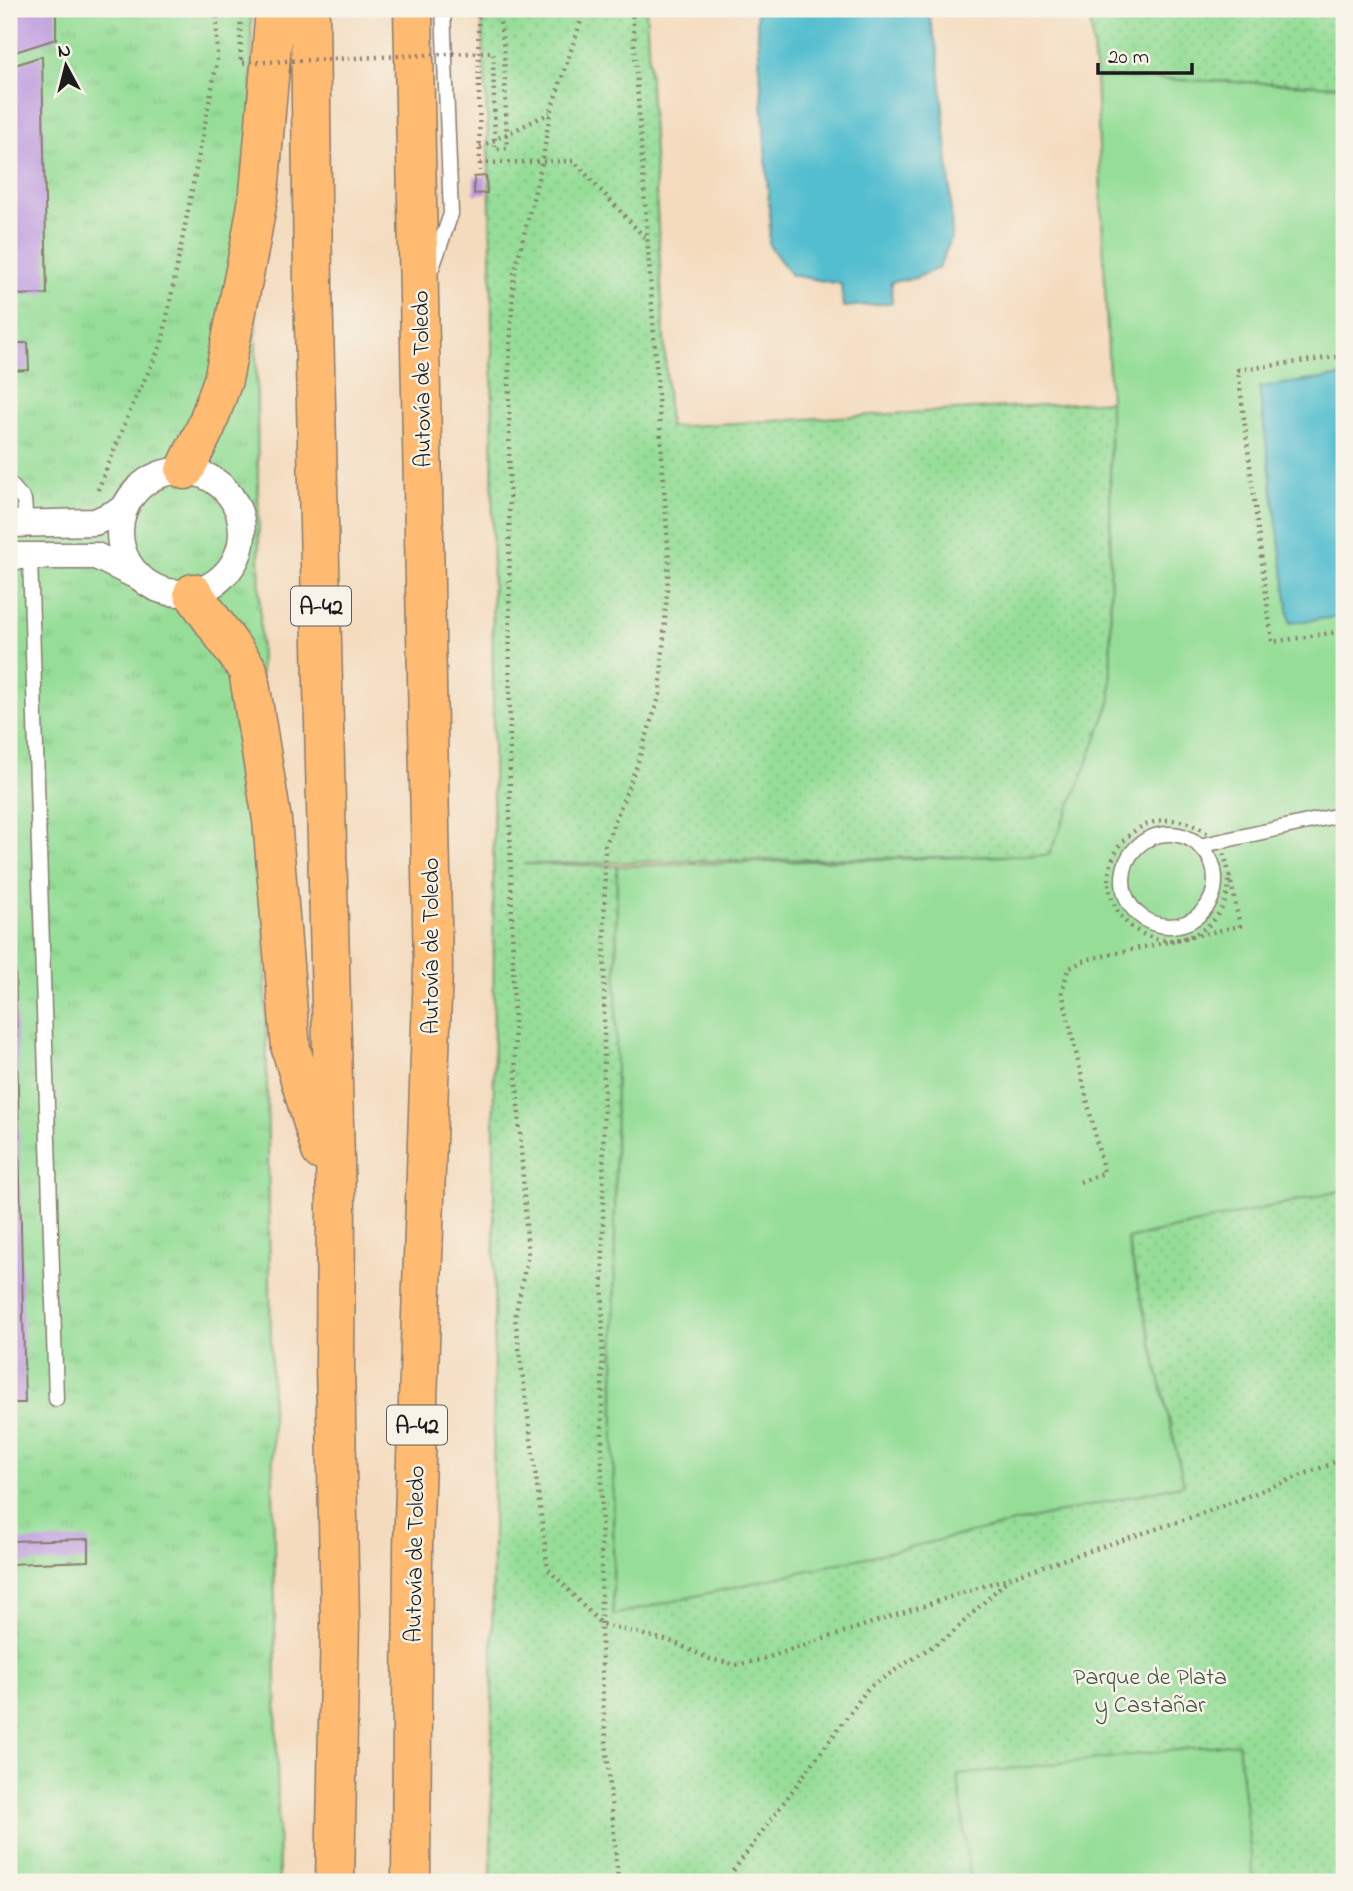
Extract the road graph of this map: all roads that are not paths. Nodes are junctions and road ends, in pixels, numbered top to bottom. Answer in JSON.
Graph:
{"nodes":[{"id":1,"x":275,"y":9,"type":"edge"},
{"id":2,"x":310,"y":9,"type":"edge"},
{"id":3,"x":413,"y":9,"type":"edge"},
{"id":4,"x":443,"y":9,"type":"edge"},
{"id":5,"x":419,"y":302,"type":"junction"},
{"id":6,"x":185,"y":470,"type":"junction"},
{"id":7,"x":9,"y":483,"type":"edge"},
{"id":8,"x":124,"y":509,"type":"junction"},
{"id":9,"x":17,"y":524,"type":"edge"},
{"id":10,"x":20,"y":556,"type":"edge"},
{"id":11,"x":138,"y":576,"type":"junction"},
{"id":12,"x":193,"y":593,"type":"junction"},
{"id":13,"x":1344,"y":814,"type":"edge"},
{"id":14,"x":1199,"y":846,"type":"junction"},
{"id":15,"x":336,"y":1203,"type":"junction"},
{"id":16,"x":56,"y":1399,"type":"dead end"},
{"id":17,"x":335,"y":1882,"type":"edge"},
{"id":18,"x":411,"y":1882,"type":"edge"}],
"edges":[{"from":1,"to":6,"type":"highway"},
{"from":2,"to":15,"type":"highway","number":"A-42"},
{"from":3,"to":5,"type":"highway","name":"Autovía de Toledo","number":"A-42"},
{"from":4,"to":5,"type":"lane"},
{"from":5,"to":18,"type":"highway","name":"Autovía de Toledo","number":"A-42"},
{"from":6,"to":8,"type":"street"},
{"from":6,"to":12,"type":"street"},
{"from":7,"to":9,"type":"lane"},
{"from":8,"to":9,"type":"street"},
{"from":8,"to":11,"type":"street"},
{"from":10,"to":11,"type":"street"},
{"from":10,"to":16,"type":"lane"},
{"from":11,"to":12,"type":"street"},
{"from":12,"to":15,"type":"highway"},
{"from":13,"to":14,"type":"lane"},
{"from":14,"to":14,"type":"lane"},
{"from":15,"to":17,"type":"highway","number":"A-42"}]}
